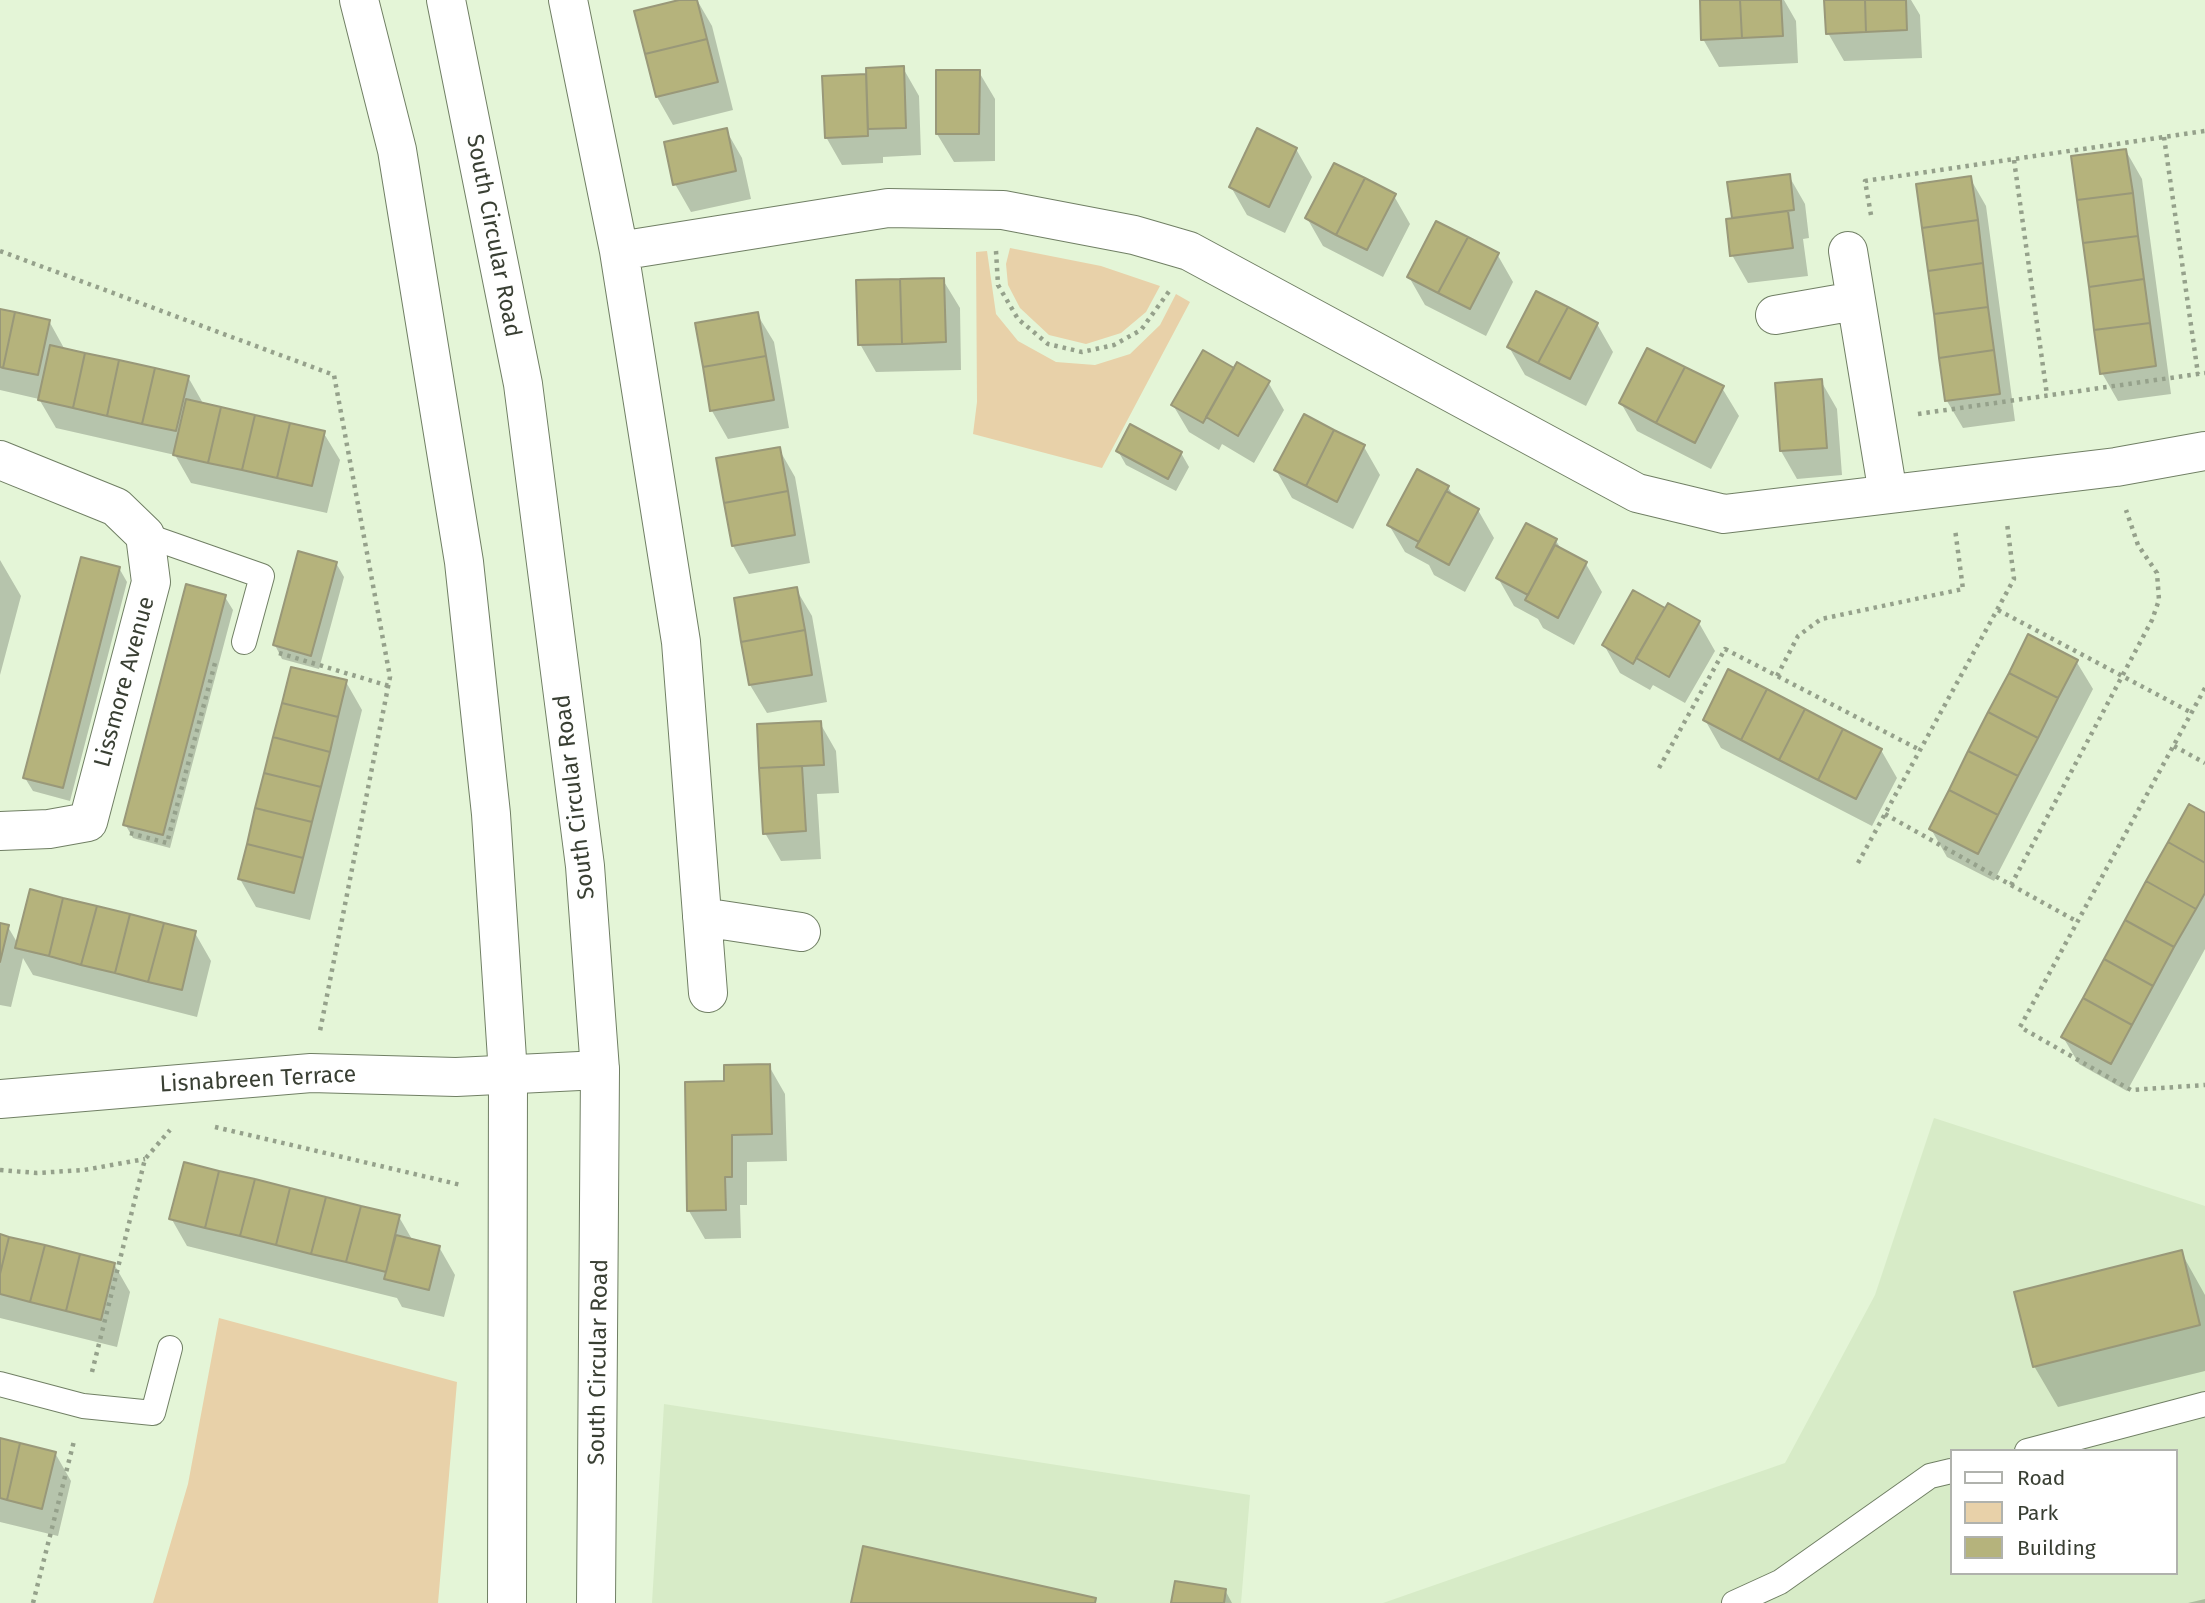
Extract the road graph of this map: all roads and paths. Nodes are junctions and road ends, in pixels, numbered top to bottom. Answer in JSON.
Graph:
{"nodes":[{"id":1,"x":359,"y":0,"type":"edge"},
{"id":2,"x":446,"y":0,"type":"edge"},
{"id":3,"x":568,"y":0,"type":"edge"},
{"id":4,"x":2205,"y":131,"type":"edge"},
{"id":5,"x":2164,"y":137,"type":"junction"},
{"id":6,"x":2014,"y":160,"type":"junction"},
{"id":7,"x":1003,"y":210,"type":"junction"},
{"id":8,"x":619,"y":251,"type":"junction"},
{"id":9,"x":1189,"y":251,"type":"junction"},
{"id":10,"x":1848,"y":251,"type":"joint"},
{"id":11,"x":1855,"y":301,"type":"junction"},
{"id":12,"x":1776,"y":315,"type":"dead end"},
{"id":13,"x":2202,"y":373,"type":"edge"},
{"id":14,"x":2047,"y":395,"type":"junction"},
{"id":15,"x":1876,"y":420,"type":"junction"},
{"id":16,"x":2205,"y":451,"type":"edge"},
{"id":17,"x":0,"y":460,"type":"edge"},
{"id":18,"x":2116,"y":467,"type":"junction"},
{"id":19,"x":1999,"y":480,"type":"junction"},
{"id":20,"x":1949,"y":486,"type":"junction"},
{"id":21,"x":1888,"y":494,"type":"junction"},
{"id":22,"x":145,"y":536,"type":"junction"},
{"id":23,"x":1998,"y":610,"type":"junction"},
{"id":24,"x":244,"y":642,"type":"junction"},
{"id":25,"x":1777,"y":676,"type":"junction"},
{"id":26,"x":2122,"y":677,"type":"junction"},
{"id":27,"x":389,"y":685,"type":"dead end"},
{"id":28,"x":2205,"y":688,"type":"edge"},
{"id":29,"x":2192,"y":713,"type":"junction"},
{"id":30,"x":2174,"y":746,"type":"junction"},
{"id":31,"x":1920,"y":750,"type":"junction"},
{"id":32,"x":2205,"y":764,"type":"edge"},
{"id":33,"x":1659,"y":768,"type":"dead end"},
{"id":34,"x":1885,"y":814,"type":"junction"},
{"id":35,"x":88,"y":822,"type":"junction"},
{"id":36,"x":0,"y":831,"type":"edge"},
{"id":37,"x":1858,"y":863,"type":"dead end"},
{"id":38,"x":2011,"y":885,"type":"junction"},
{"id":39,"x":702,"y":917,"type":"junction"},
{"id":40,"x":2078,"y":922,"type":"junction"},
{"id":41,"x":801,"y":932,"type":"dead end"},
{"id":42,"x":708,"y":993,"type":"dead end"},
{"id":43,"x":600,"y":1070,"type":"junction"},
{"id":44,"x":508,"y":1074,"type":"junction"},
{"id":45,"x":189,"y":1081,"type":"junction"},
{"id":46,"x":2205,"y":1085,"type":"edge"},
{"id":47,"x":0,"y":1099,"type":"edge"},
{"id":48,"x":206,"y":1125,"type":"dead end"},
{"id":49,"x":145,"y":1159,"type":"junction"},
{"id":50,"x":0,"y":1170,"type":"edge"},
{"id":51,"x":461,"y":1185,"type":"dead end"},
{"id":52,"x":100,"y":1343,"type":"dead end"},
{"id":53,"x":170,"y":1348,"type":"dead end"},
{"id":54,"x":0,"y":1384,"type":"edge"},
{"id":55,"x":2205,"y":1404,"type":"edge"},
{"id":56,"x":83,"y":1406,"type":"junction"},
{"id":57,"x":2035,"y":1449,"type":"edge"},
{"id":58,"x":1950,"y":1471,"type":"edge"},
{"id":59,"x":33,"y":1603,"type":"edge"},
{"id":60,"x":507,"y":1603,"type":"edge"},
{"id":61,"x":596,"y":1603,"type":"edge"},
{"id":62,"x":1734,"y":1603,"type":"edge"}],
"edges":[{"from":1,"to":44,"type":"main road"},
{"from":2,"to":43,"type":"main road","name":"South Circular Road"},
{"from":3,"to":8,"type":"main road"},
{"from":4,"to":5,"type":"path"},
{"from":5,"to":6,"type":"path"},
{"from":5,"to":13,"type":"path"},
{"from":6,"to":10,"type":"path"},
{"from":6,"to":14,"type":"path"},
{"from":7,"to":8,"type":"main road"},
{"from":7,"to":9,"type":"main road"},
{"from":7,"to":9,"type":"path"},
{"from":8,"to":39,"type":"main road"},
{"from":9,"to":21,"type":"main road"},
{"from":10,"to":11,"type":"main road"},
{"from":11,"to":12,"type":"main road"},
{"from":11,"to":15,"type":"main road"},
{"from":13,"to":14,"type":"path"},
{"from":14,"to":15,"type":"path"},
{"from":15,"to":21,"type":"main road"},
{"from":16,"to":18,"type":"main road"},
{"from":17,"to":22,"type":"main road"},
{"from":18,"to":19,"type":"main road"},
{"from":18,"to":26,"type":"path"},
{"from":19,"to":20,"type":"main road"},
{"from":19,"to":23,"type":"path"},
{"from":20,"to":21,"type":"main road"},
{"from":20,"to":25,"type":"path"},
{"from":22,"to":24,"type":"lane"},
{"from":22,"to":35,"type":"main road","name":"Lissmore Avenue"},
{"from":23,"to":26,"type":"path"},
{"from":23,"to":31,"type":"path"},
{"from":24,"to":27,"type":"path"},
{"from":24,"to":35,"type":"path"},
{"from":25,"to":31,"type":"path"},
{"from":25,"to":33,"type":"path"},
{"from":26,"to":29,"type":"path"},
{"from":26,"to":38,"type":"path"},
{"from":28,"to":29,"type":"path"},
{"from":29,"to":30,"type":"path"},
{"from":30,"to":32,"type":"path"},
{"from":30,"to":40,"type":"path"},
{"from":31,"to":34,"type":"path"},
{"from":34,"to":37,"type":"path"},
{"from":34,"to":38,"type":"path"},
{"from":35,"to":36,"type":"main road"},
{"from":38,"to":40,"type":"path"},
{"from":39,"to":41,"type":"main road"},
{"from":39,"to":42,"type":"main road"},
{"from":40,"to":46,"type":"path"},
{"from":43,"to":44,"type":"main road","name":"Lisnabreen Terrace"},
{"from":43,"to":61,"type":"main road","name":"South Circular Road"},
{"from":44,"to":45,"type":"main road","name":"Lisnabreen Terrace"},
{"from":44,"to":60,"type":"main road"},
{"from":45,"to":47,"type":"main road","name":"Lisnabreen Terrace"},
{"from":45,"to":49,"type":"path"},
{"from":48,"to":51,"type":"path"},
{"from":49,"to":50,"type":"path"},
{"from":49,"to":52,"type":"path"},
{"from":53,"to":56,"type":"lane"},
{"from":54,"to":56,"type":"lane"},
{"from":55,"to":57,"type":"lane"},
{"from":56,"to":59,"type":"path"},
{"from":58,"to":62,"type":"lane"}]}
